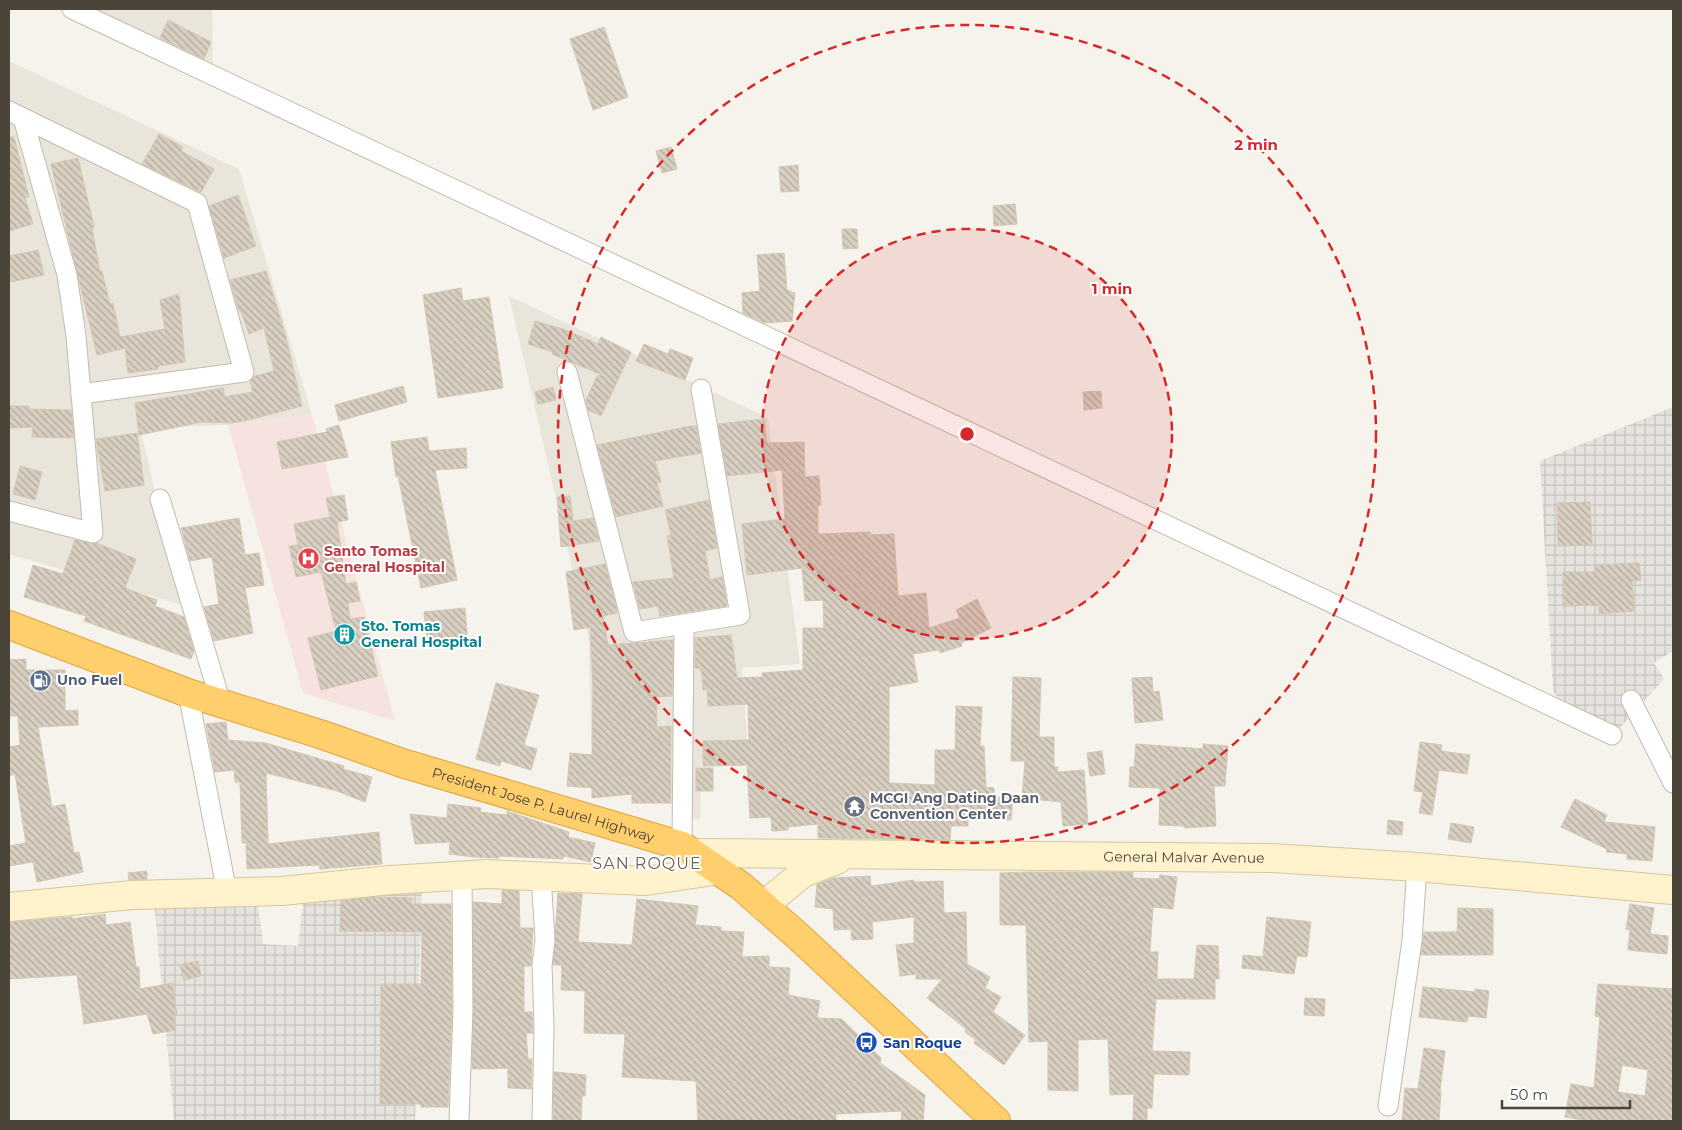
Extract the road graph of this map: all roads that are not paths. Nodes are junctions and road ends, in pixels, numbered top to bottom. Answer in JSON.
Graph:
{"nodes":[{"id":1,"x":72,"y":9,"type":"edge"},
{"id":2,"x":16,"y":114,"type":"edge"},
{"id":3,"x":567,"y":372,"type":"dead end"},
{"id":4,"x":701,"y":389,"type":"dead end"},
{"id":5,"x":81,"y":394,"type":"junction"},
{"id":6,"x":160,"y":499,"type":"dead end"},
{"id":7,"x":9,"y":511,"type":"edge"},
{"id":8,"x":684,"y":624,"type":"junction"},
{"id":9,"x":9,"y":625,"type":"edge"},
{"id":10,"x":188,"y":693,"type":"junction"},
{"id":11,"x":1631,"y":700,"type":"dead end"},
{"id":12,"x":221,"y":703,"type":"junction"},
{"id":13,"x":1612,"y":735,"type":"dead end"},
{"id":14,"x":1673,"y":783,"type":"edge"},
{"id":15,"x":688,"y":850,"type":"junction"},
{"id":16,"x":852,"y":854,"type":"junction"},
{"id":17,"x":1417,"y":867,"type":"junction"},
{"id":18,"x":720,"y":870,"type":"junction"},
{"id":19,"x":462,"y":876,"type":"junction"},
{"id":20,"x":541,"y":876,"type":"junction"},
{"id":21,"x":1673,"y":890,"type":"edge"},
{"id":22,"x":227,"y":892,"type":"junction"},
{"id":23,"x":763,"y":906,"type":"junction"},
{"id":24,"x":9,"y":907,"type":"edge"},
{"id":25,"x":1388,"y":1106,"type":"dead end"},
{"id":26,"x":459,"y":1121,"type":"edge"},
{"id":27,"x":542,"y":1121,"type":"edge"},
{"id":28,"x":996,"y":1121,"type":"edge"}],
"edges":[{"from":1,"to":13,"type":"street"},
{"from":2,"to":5,"type":"street"},
{"from":2,"to":5,"type":"street"},
{"from":3,"to":8,"type":"street"},
{"from":4,"to":8,"type":"street"},
{"from":5,"to":7,"type":"street"},
{"from":6,"to":12,"type":"street"},
{"from":8,"to":15,"type":"street"},
{"from":9,"to":10,"type":"highway","name":"President Jose P. Laurel Highway"},
{"from":10,"to":12,"type":"highway","name":"President Jose P. Laurel Highway"},
{"from":10,"to":22,"type":"street"},
{"from":11,"to":14,"type":"street"},
{"from":12,"to":15,"type":"highway","name":"President Jose P. Laurel Highway"},
{"from":15,"to":16,"type":"main road","name":"General Malvar Avenue"},
{"from":15,"to":18,"type":"highway","name":"President Jose P. Laurel Highway"},
{"from":16,"to":17,"type":"main road","name":"General Malvar Avenue"},
{"from":16,"to":23,"type":"main road"},
{"from":17,"to":21,"type":"main road","name":"General Malvar Avenue"},
{"from":17,"to":25,"type":"street"},
{"from":18,"to":20,"type":"main road"},
{"from":18,"to":23,"type":"highway","name":"President Jose P. Laurel Highway"},
{"from":19,"to":20,"type":"main road"},
{"from":19,"to":22,"type":"main road"},
{"from":19,"to":26,"type":"street"},
{"from":20,"to":27,"type":"street"},
{"from":22,"to":24,"type":"main road"},
{"from":23,"to":28,"type":"highway","name":"President Jose P. Laurel Highway"}]}
